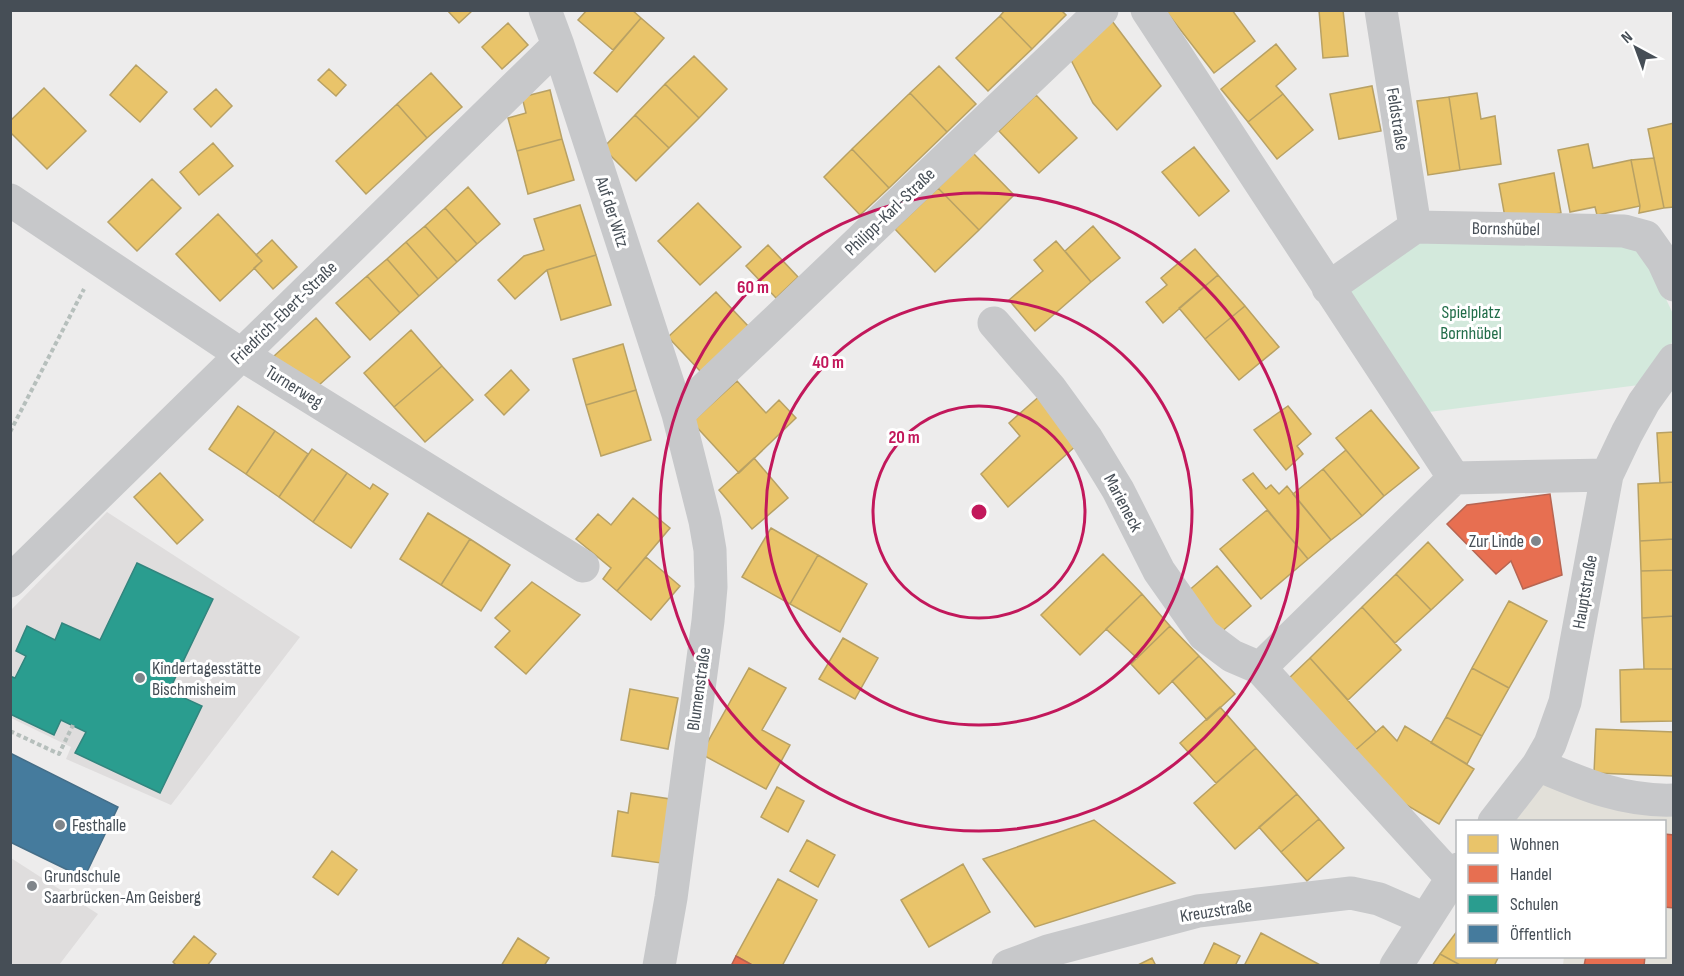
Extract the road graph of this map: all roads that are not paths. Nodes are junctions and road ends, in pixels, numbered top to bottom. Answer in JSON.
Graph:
{"nodes":[{"id":1,"x":544,"y":10,"type":"edge"},
{"id":2,"x":1102,"y":10,"type":"edge"},
{"id":3,"x":1147,"y":10,"type":"edge"},
{"id":4,"x":1381,"y":10,"type":"edge"},
{"id":5,"x":558,"y":45,"type":"junction"},
{"id":6,"x":10,"y":200,"type":"edge"},
{"id":7,"x":1414,"y":227,"type":"junction"},
{"id":8,"x":1674,"y":285,"type":"edge"},
{"id":9,"x":1328,"y":288,"type":"junction"},
{"id":10,"x":994,"y":323,"type":"dead end"},
{"id":11,"x":242,"y":355,"type":"junction"},
{"id":12,"x":1674,"y":360,"type":"edge"},
{"id":13,"x":678,"y":414,"type":"junction"},
{"id":14,"x":1607,"y":475,"type":"junction"},
{"id":15,"x":1454,"y":478,"type":"junction"},
{"id":16,"x":584,"y":566,"type":"dead end"},
{"id":17,"x":10,"y":581,"type":"edge"},
{"id":18,"x":1260,"y":668,"type":"junction"},
{"id":19,"x":1538,"y":765,"type":"junction"},
{"id":20,"x":1674,"y":800,"type":"edge"},
{"id":21,"x":1496,"y":820,"type":"edge"},
{"id":22,"x":1454,"y":873,"type":"edge"},
{"id":23,"x":1425,"y":919,"type":"junction"},
{"id":24,"x":659,"y":966,"type":"edge"},
{"id":25,"x":1008,"y":966,"type":"edge"},
{"id":26,"x":1396,"y":966,"type":"edge"}],
"edges":[{"from":1,"to":5,"type":"street","name":"Auf der Witz"},
{"from":2,"to":13,"type":"street","name":"Philipp-Karl-Straße"},
{"from":3,"to":9,"type":"street"},
{"from":4,"to":7,"type":"street","name":"Feldstraße"},
{"from":5,"to":11,"type":"street","name":"Friedrich-Ebert-Straße"},
{"from":5,"to":13,"type":"street","name":"Auf der Witz"},
{"from":6,"to":11,"type":"street","name":"Turnerweg"},
{"from":7,"to":8,"type":"street","name":"Bornshübel"},
{"from":7,"to":9,"type":"street"},
{"from":9,"to":15,"type":"street"},
{"from":10,"to":18,"type":"street","name":"Marieneck"},
{"from":11,"to":16,"type":"street","name":"Turnerweg"},
{"from":11,"to":17,"type":"street","name":"Friedrich-Ebert-Straße"},
{"from":12,"to":14,"type":"street","name":"Hauptstraße"},
{"from":13,"to":24,"type":"street","name":"Blumenstraße"},
{"from":14,"to":15,"type":"street"},
{"from":14,"to":19,"type":"street","name":"Hauptstraße"},
{"from":15,"to":18,"type":"street"},
{"from":18,"to":22,"type":"street","name":"Marieneck"},
{"from":19,"to":20,"type":"street"},
{"from":19,"to":21,"type":"street","name":"Hauptstraße"},
{"from":22,"to":23,"type":"street"},
{"from":23,"to":25,"type":"street","name":"Kreuzstraße"},
{"from":23,"to":26,"type":"street"}]}
